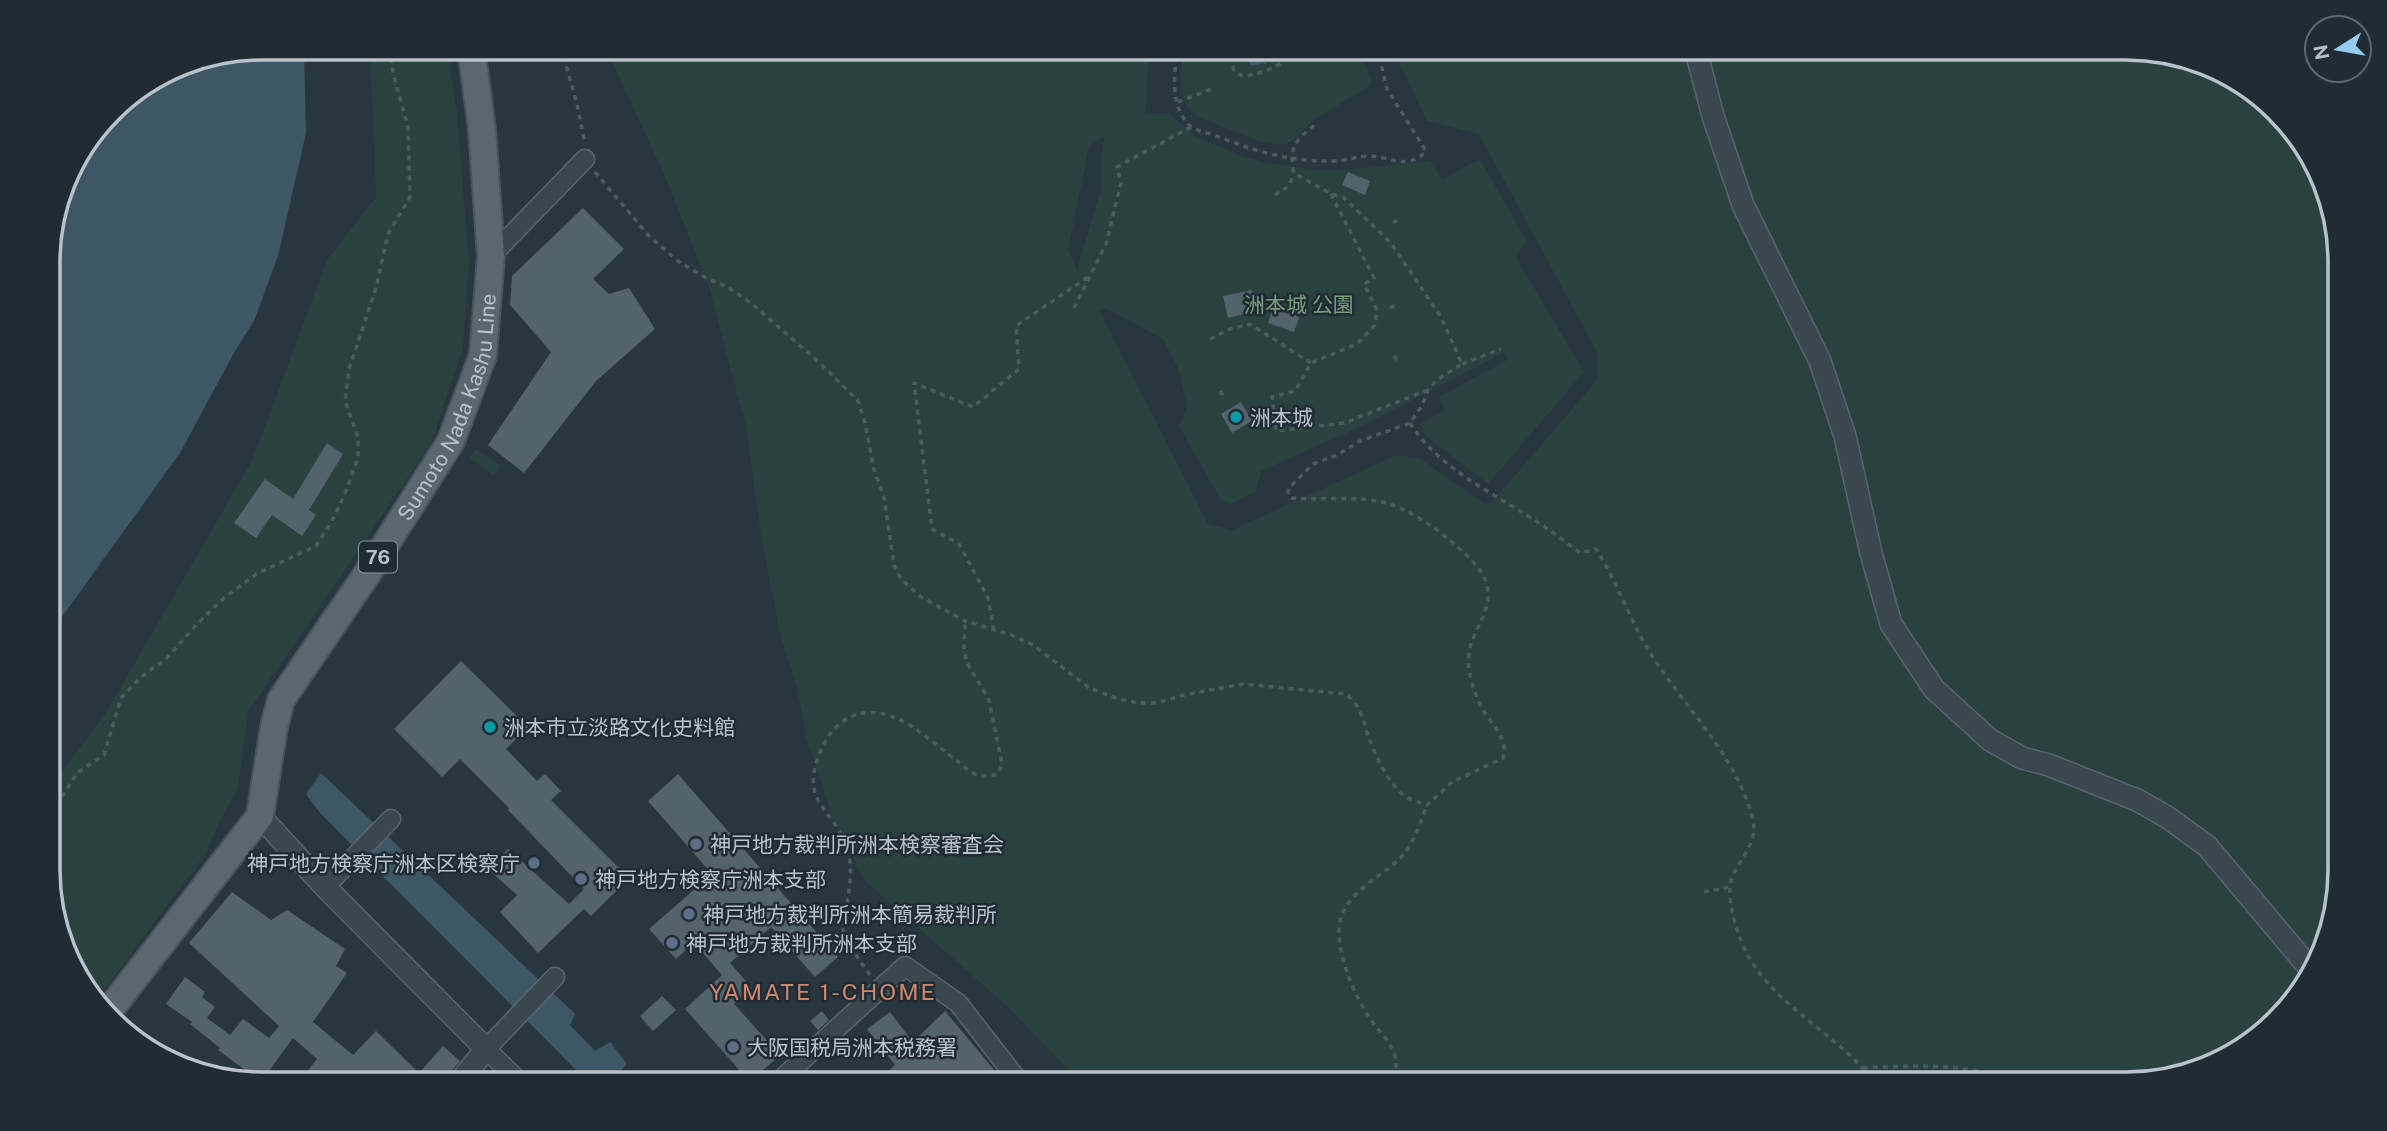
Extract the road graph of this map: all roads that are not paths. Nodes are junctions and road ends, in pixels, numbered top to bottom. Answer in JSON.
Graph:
{"nodes":[{"id":1,"x":473,"y":60,"type":"edge"},
{"id":2,"x":1698,"y":60,"type":"edge"},
{"id":3,"x":585,"y":159,"type":"road end"},
{"id":4,"x":491,"y":256,"type":"junction"},
{"id":5,"x":260,"y":816,"type":"junction"},
{"id":6,"x":391,"y":819,"type":"dead end"},
{"id":7,"x":324,"y":887,"type":"junction"},
{"id":8,"x":2304,"y":962,"type":"edge"},
{"id":9,"x":555,"y":977,"type":"dead end"},
{"id":10,"x":113,"y":1005,"type":"edge"},
{"id":11,"x":486,"y":1049,"type":"junction"},
{"id":12,"x":467,"y":1072,"type":"edge"},
{"id":13,"x":510,"y":1072,"type":"edge"},
{"id":14,"x":789,"y":1072,"type":"edge"},
{"id":15,"x":1011,"y":1072,"type":"edge"}],
"edges":[{"from":1,"to":4,"type":"main road","name":"Sumoto Nada Kashu Line","number":"76"},
{"from":2,"to":8,"type":"street"},
{"from":3,"to":4,"type":"street"},
{"from":4,"to":5,"type":"main road","name":"Sumoto Nada Kashu Line","number":"76"},
{"from":5,"to":7,"type":"street"},
{"from":5,"to":10,"type":"main road","name":"Sumoto Nada Kashu Line","number":"76"},
{"from":6,"to":7,"type":"street"},
{"from":7,"to":11,"type":"street"},
{"from":9,"to":11,"type":"street"},
{"from":11,"to":12,"type":"street"},
{"from":11,"to":13,"type":"street"},
{"from":14,"to":15,"type":"street"}]}
